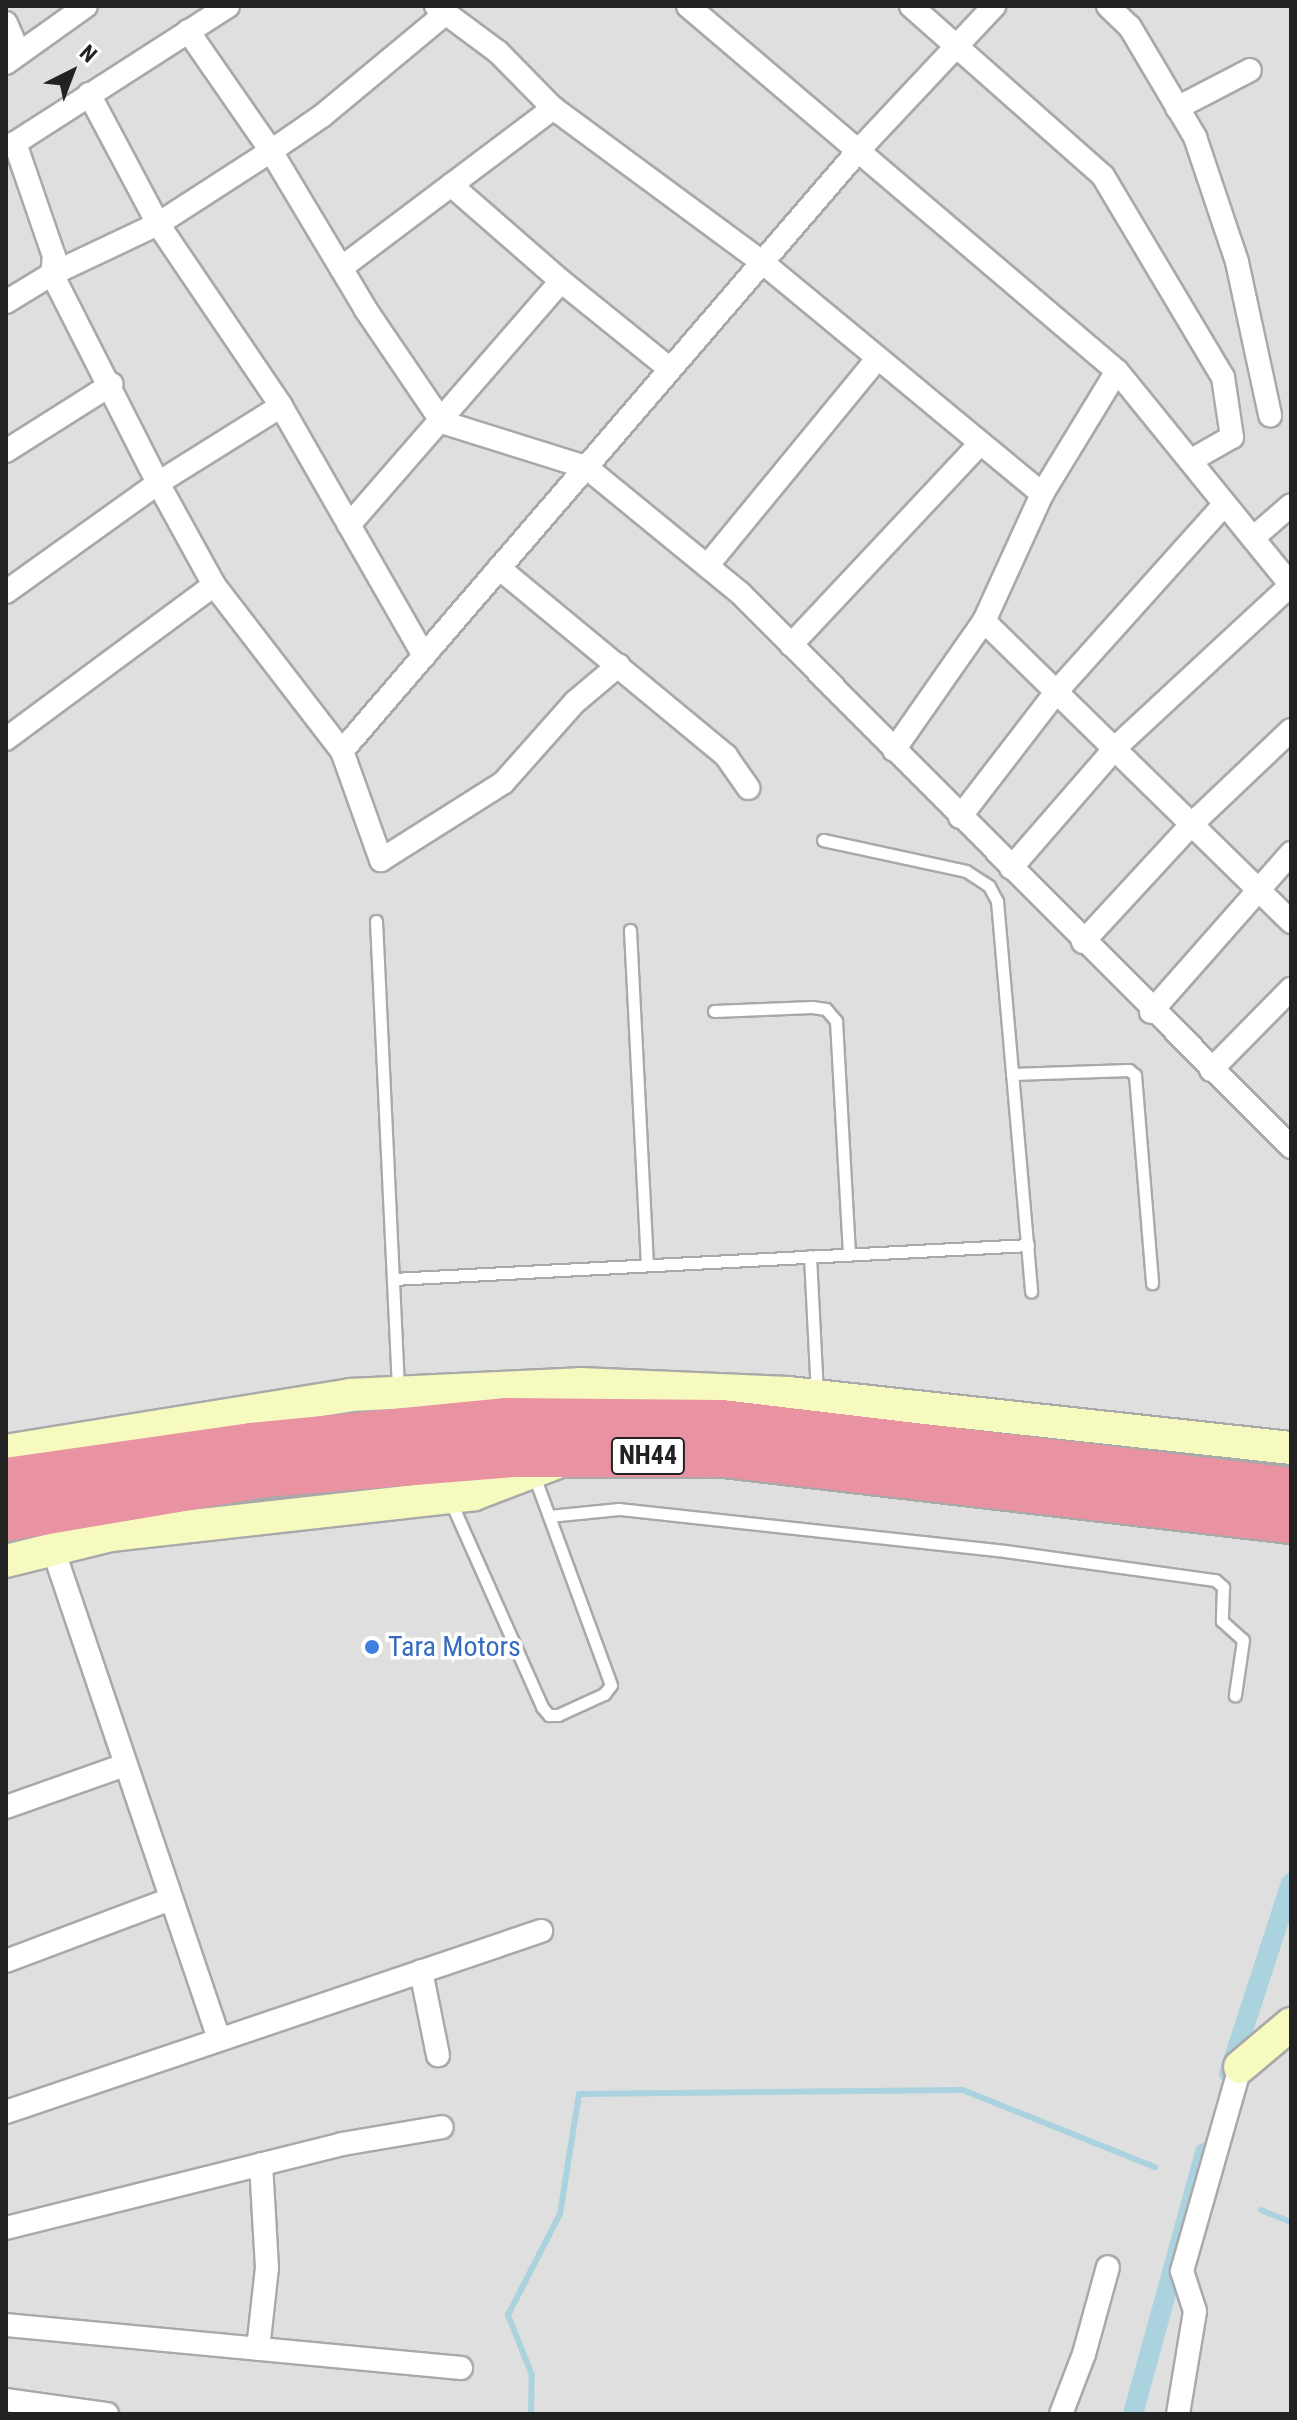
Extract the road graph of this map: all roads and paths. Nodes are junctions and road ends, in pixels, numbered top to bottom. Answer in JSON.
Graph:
{"nodes":[{"id":1,"x":86,"y":6,"type":"edge"},
{"id":2,"x":228,"y":6,"type":"edge"},
{"id":3,"x":688,"y":6,"type":"edge"},
{"id":4,"x":911,"y":6,"type":"edge"},
{"id":5,"x":994,"y":6,"type":"edge"},
{"id":6,"x":1108,"y":6,"type":"edge"},
{"id":7,"x":441,"y":10,"type":"edge"},
{"id":8,"x":6,"y":23,"type":"edge"},
{"id":9,"x":188,"y":31,"type":"junction"},
{"id":10,"x":958,"y":45,"type":"junction"},
{"id":11,"x":13,"y":58,"type":"edge"},
{"id":12,"x":1250,"y":70,"type":"dead end"},
{"id":13,"x":89,"y":94,"type":"junction"},
{"id":14,"x":553,"y":108,"type":"junction"},
{"id":15,"x":1177,"y":108,"type":"junction"},
{"id":16,"x":11,"y":145,"type":"edge"},
{"id":17,"x":271,"y":151,"type":"junction"},
{"id":18,"x":858,"y":151,"type":"junction"},
{"id":19,"x":451,"y":185,"type":"junction"},
{"id":20,"x":158,"y":224,"type":"junction"},
{"id":21,"x":762,"y":262,"type":"junction"},
{"id":22,"x":341,"y":268,"type":"junction"},
{"id":23,"x":52,"y":274,"type":"junction"},
{"id":24,"x":561,"y":281,"type":"junction"},
{"id":25,"x":6,"y":302,"type":"edge"},
{"id":26,"x":878,"y":358,"type":"junction"},
{"id":27,"x":670,"y":369,"type":"junction"},
{"id":28,"x":1117,"y":371,"type":"junction"},
{"id":29,"x":112,"y":384,"type":"junction"},
{"id":30,"x":281,"y":406,"type":"junction"},
{"id":31,"x":1270,"y":415,"type":"dead end"},
{"id":32,"x":442,"y":422,"type":"junction"},
{"id":33,"x":981,"y":443,"type":"junction"},
{"id":34,"x":6,"y":451,"type":"edge"},
{"id":35,"x":1190,"y":461,"type":"junction"},
{"id":36,"x":586,"y":467,"type":"junction"},
{"id":37,"x":158,"y":483,"type":"junction"},
{"id":38,"x":1042,"y":494,"type":"junction"},
{"id":39,"x":1225,"y":504,"type":"junction"},
{"id":40,"x":1291,"y":505,"type":"edge"},
{"id":41,"x":349,"y":525,"type":"junction"},
{"id":42,"x":1253,"y":538,"type":"junction"},
{"id":43,"x":707,"y":566,"type":"junction"},
{"id":44,"x":499,"y":568,"type":"junction"},
{"id":45,"x":214,"y":585,"type":"junction"},
{"id":46,"x":1291,"y":585,"type":"edge"},
{"id":47,"x":6,"y":592,"type":"edge"},
{"id":48,"x":984,"y":621,"type":"junction"},
{"id":49,"x":791,"y":645,"type":"junction"},
{"id":50,"x":424,"y":656,"type":"junction"},
{"id":51,"x":619,"y":665,"type":"junction"},
{"id":52,"x":1057,"y":691,"type":"junction"},
{"id":53,"x":1291,"y":730,"type":"edge"},
{"id":54,"x":6,"y":739,"type":"edge"},
{"id":55,"x":1116,"y":747,"type":"junction"},
{"id":56,"x":894,"y":750,"type":"junction"},
{"id":57,"x":342,"y":751,"type":"junction"},
{"id":58,"x":748,"y":788,"type":"dead end"},
{"id":59,"x":960,"y":817,"type":"junction"},
{"id":60,"x":1193,"y":823,"type":"junction"},
{"id":61,"x":823,"y":840,"type":"dead end"},
{"id":62,"x":1291,"y":853,"type":"edge"},
{"id":63,"x":1011,"y":868,"type":"junction"},
{"id":64,"x":1257,"y":888,"type":"junction"},
{"id":65,"x":376,"y":921,"type":"dead end"},
{"id":66,"x":1291,"y":922,"type":"edge"},
{"id":67,"x":630,"y":930,"type":"dead end"},
{"id":68,"x":1083,"y":942,"type":"junction"},
{"id":69,"x":1291,"y":989,"type":"edge"},
{"id":70,"x":714,"y":1011,"type":"dead end"},
{"id":71,"x":1151,"y":1012,"type":"junction"},
{"id":72,"x":1211,"y":1070,"type":"junction"},
{"id":73,"x":1012,"y":1074,"type":"junction"},
{"id":74,"x":1287,"y":1136,"type":"edge"},
{"id":75,"x":1028,"y":1245,"type":"junction"},
{"id":76,"x":849,"y":1254,"type":"junction"},
{"id":77,"x":810,"y":1256,"type":"junction"},
{"id":78,"x":647,"y":1264,"type":"junction"},
{"id":79,"x":393,"y":1279,"type":"junction"},
{"id":80,"x":1152,"y":1283,"type":"dead end"},
{"id":81,"x":1031,"y":1292,"type":"dead end"},
{"id":82,"x":398,"y":1393,"type":"junction"},
{"id":83,"x":817,"y":1396,"type":"junction"},
{"id":84,"x":1291,"y":1448,"type":"edge"},
{"id":85,"x":6,"y":1451,"type":"edge"},
{"id":86,"x":572,"y":1456,"type":"junction"},
{"id":87,"x":532,"y":1472,"type":"junction"},
{"id":88,"x":6,"y":1479,"type":"edge"},
{"id":89,"x":1291,"y":1489,"type":"edge"},
{"id":90,"x":448,"y":1497,"type":"junction"},
{"id":91,"x":549,"y":1516,"type":"junction"},
{"id":92,"x":6,"y":1520,"type":"edge"},
{"id":93,"x":1291,"y":1522,"type":"edge"},
{"id":94,"x":53,"y":1549,"type":"junction"},
{"id":95,"x":6,"y":1561,"type":"edge"},
{"id":96,"x":1235,"y":1695,"type":"dead end"},
{"id":97,"x":125,"y":1765,"type":"junction"},
{"id":98,"x":6,"y":1807,"type":"edge"},
{"id":99,"x":171,"y":1899,"type":"junction"},
{"id":100,"x":541,"y":1931,"type":"dead end"},
{"id":101,"x":6,"y":1961,"type":"edge"},
{"id":102,"x":421,"y":1971,"type":"junction"},
{"id":103,"x":1291,"y":2024,"type":"edge"},
{"id":104,"x":219,"y":2039,"type":"junction"},
{"id":105,"x":438,"y":2055,"type":"dead end"},
{"id":106,"x":1240,"y":2067,"type":"joint"},
{"id":107,"x":6,"y":2112,"type":"edge"},
{"id":108,"x":442,"y":2127,"type":"dead end"},
{"id":109,"x":261,"y":2164,"type":"junction"},
{"id":110,"x":6,"y":2228,"type":"edge"},
{"id":111,"x":1108,"y":2267,"type":"dead end"},
{"id":112,"x":6,"y":2325,"type":"edge"},
{"id":113,"x":258,"y":2349,"type":"junction"},
{"id":114,"x":461,"y":2368,"type":"dead end"},
{"id":115,"x":6,"y":2400,"type":"edge"},
{"id":116,"x":107,"y":2414,"type":"edge"},
{"id":117,"x":1061,"y":2414,"type":"edge"},
{"id":118,"x":1178,"y":2414,"type":"edge"}],
"edges":[{"from":1,"to":11,"type":"street"},
{"from":2,"to":9,"type":"street"},
{"from":3,"to":18,"type":"street"},
{"from":4,"to":10,"type":"street"},
{"from":5,"to":10,"type":"street"},
{"from":6,"to":15,"type":"street"},
{"from":7,"to":14,"type":"street"},
{"from":7,"to":17,"type":"street"},
{"from":8,"to":11,"type":"street"},
{"from":9,"to":13,"type":"street"},
{"from":9,"to":17,"type":"street"},
{"from":10,"to":18,"type":"street"},
{"from":10,"to":35,"type":"street"},
{"from":12,"to":15,"type":"street"},
{"from":13,"to":16,"type":"street"},
{"from":13,"to":20,"type":"street"},
{"from":14,"to":19,"type":"street"},
{"from":14,"to":21,"type":"street"},
{"from":15,"to":31,"type":"street"},
{"from":16,"to":23,"type":"street"},
{"from":17,"to":20,"type":"street"},
{"from":17,"to":22,"type":"street"},
{"from":18,"to":21,"type":"street"},
{"from":18,"to":28,"type":"street"},
{"from":19,"to":22,"type":"street"},
{"from":19,"to":24,"type":"street"},
{"from":20,"to":23,"type":"street"},
{"from":20,"to":30,"type":"street"},
{"from":21,"to":26,"type":"street"},
{"from":21,"to":27,"type":"street"},
{"from":22,"to":32,"type":"street"},
{"from":23,"to":25,"type":"street"},
{"from":23,"to":29,"type":"street"},
{"from":24,"to":27,"type":"street"},
{"from":24,"to":32,"type":"street"},
{"from":26,"to":33,"type":"street"},
{"from":26,"to":43,"type":"street"},
{"from":27,"to":36,"type":"street"},
{"from":28,"to":35,"type":"street"},
{"from":28,"to":38,"type":"street"},
{"from":29,"to":34,"type":"street"},
{"from":29,"to":37,"type":"street"},
{"from":30,"to":37,"type":"street"},
{"from":30,"to":41,"type":"street"},
{"from":32,"to":36,"type":"street"},
{"from":32,"to":41,"type":"street"},
{"from":33,"to":38,"type":"street"},
{"from":33,"to":49,"type":"street"},
{"from":35,"to":39,"type":"street"},
{"from":36,"to":43,"type":"street"},
{"from":36,"to":44,"type":"street"},
{"from":37,"to":45,"type":"street"},
{"from":37,"to":47,"type":"street"},
{"from":38,"to":48,"type":"street"},
{"from":39,"to":42,"type":"street"},
{"from":39,"to":52,"type":"street"},
{"from":40,"to":42,"type":"street"},
{"from":41,"to":50,"type":"street"},
{"from":42,"to":46,"type":"street"},
{"from":43,"to":49,"type":"street"},
{"from":44,"to":50,"type":"street"},
{"from":44,"to":51,"type":"street"},
{"from":45,"to":54,"type":"street"},
{"from":45,"to":57,"type":"street"},
{"from":46,"to":55,"type":"street"},
{"from":48,"to":52,"type":"street"},
{"from":48,"to":56,"type":"street"},
{"from":49,"to":56,"type":"street"},
{"from":50,"to":57,"type":"street"},
{"from":51,"to":57,"type":"street"},
{"from":51,"to":58,"type":"street"},
{"from":52,"to":55,"type":"street"},
{"from":52,"to":59,"type":"street"},
{"from":53,"to":60,"type":"street"},
{"from":55,"to":60,"type":"street"},
{"from":55,"to":63,"type":"street"},
{"from":56,"to":59,"type":"street"},
{"from":59,"to":63,"type":"street"},
{"from":60,"to":64,"type":"street"},
{"from":60,"to":68,"type":"street"},
{"from":61,"to":73,"type":"lane"},
{"from":62,"to":64,"type":"street"},
{"from":63,"to":68,"type":"street"},
{"from":64,"to":66,"type":"street"},
{"from":64,"to":71,"type":"street"},
{"from":65,"to":79,"type":"lane"},
{"from":67,"to":78,"type":"lane"},
{"from":68,"to":71,"type":"street"},
{"from":69,"to":72,"type":"street"},
{"from":70,"to":76,"type":"lane"},
{"from":71,"to":72,"type":"street"},
{"from":72,"to":74,"type":"street"},
{"from":73,"to":75,"type":"lane"},
{"from":73,"to":80,"type":"lane"},
{"from":75,"to":76,"type":"lane"},
{"from":75,"to":81,"type":"lane"},
{"from":76,"to":77,"type":"lane"},
{"from":77,"to":78,"type":"lane"},
{"from":77,"to":83,"type":"lane"},
{"from":78,"to":79,"type":"lane"},
{"from":79,"to":82,"type":"lane"},
{"from":82,"to":83,"type":"street"},
{"from":82,"to":85,"type":"street"},
{"from":83,"to":84,"type":"street"},
{"from":86,"to":87,"type":"street"},
{"from":86,"to":92,"type":"highway","number":"NH44"},
{"from":86,"to":93,"type":"highway","number":"NH44"},
{"from":87,"to":90,"type":"street"},
{"from":87,"to":91,"type":"lane"},
{"from":88,"to":89,"type":"highway","number":"NH44"},
{"from":90,"to":91,"type":"lane"},
{"from":90,"to":94,"type":"street"},
{"from":91,"to":96,"type":"lane"},
{"from":94,"to":95,"type":"street"},
{"from":94,"to":97,"type":"street"},
{"from":97,"to":98,"type":"street"},
{"from":97,"to":99,"type":"street"},
{"from":99,"to":101,"type":"street"},
{"from":99,"to":104,"type":"street"},
{"from":100,"to":102,"type":"street"},
{"from":102,"to":104,"type":"street"},
{"from":102,"to":105,"type":"street"},
{"from":103,"to":106,"type":"street"},
{"from":104,"to":107,"type":"street"},
{"from":106,"to":118,"type":"street"},
{"from":108,"to":109,"type":"street"},
{"from":109,"to":110,"type":"street"},
{"from":109,"to":113,"type":"street"},
{"from":111,"to":117,"type":"street"},
{"from":112,"to":113,"type":"street"},
{"from":113,"to":114,"type":"street"},
{"from":115,"to":116,"type":"street"}]}
